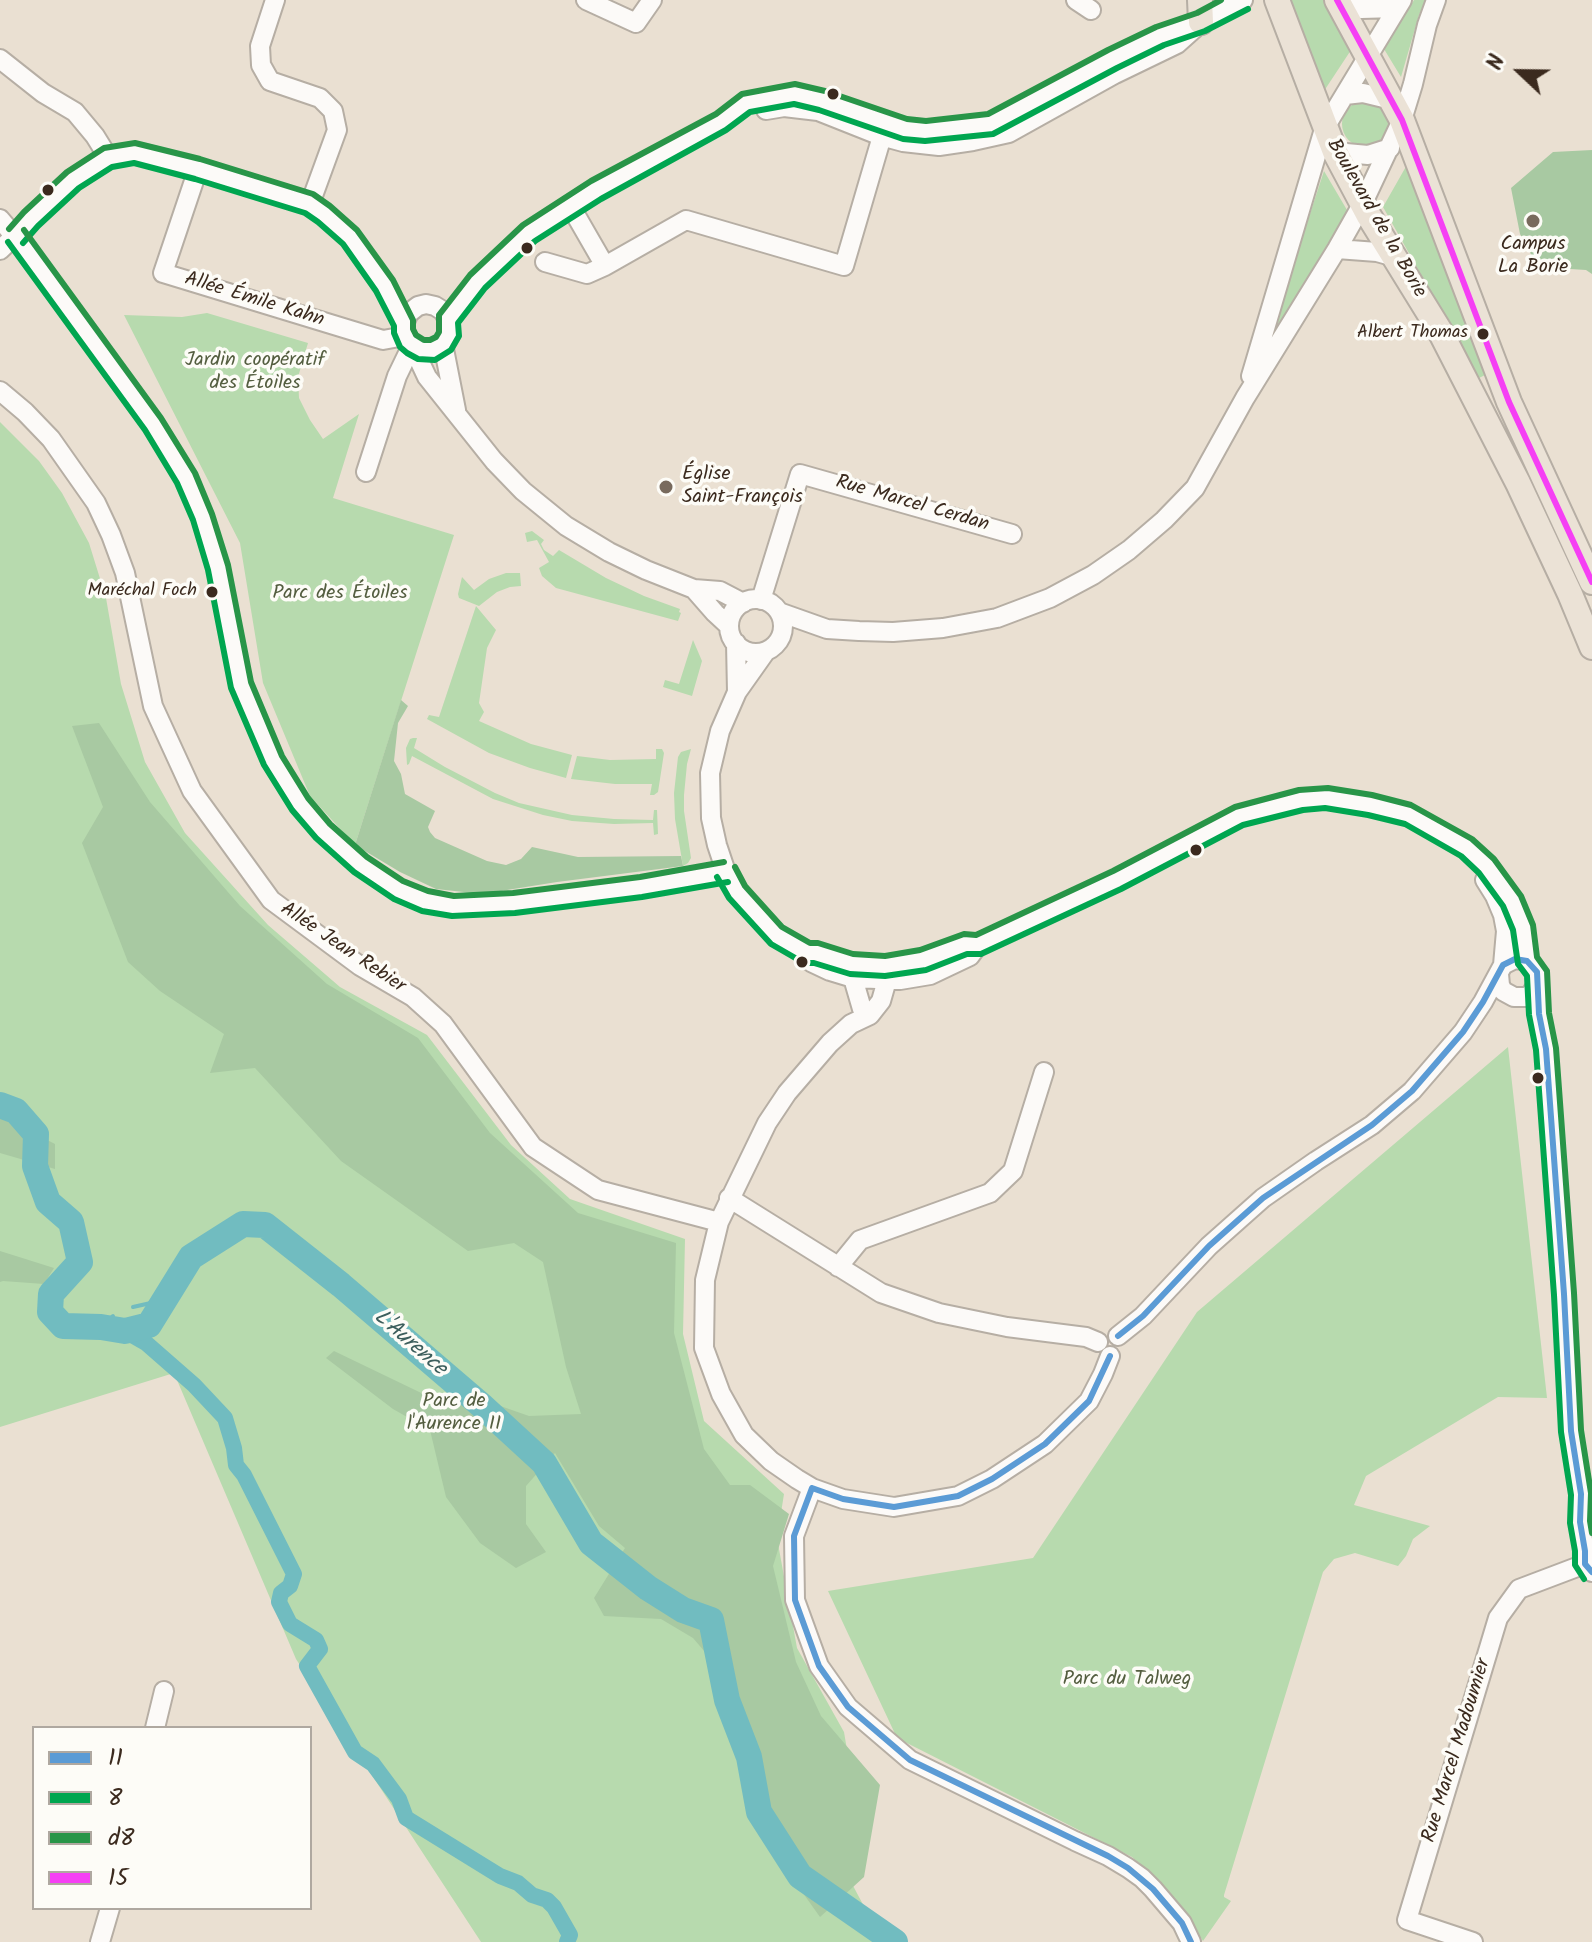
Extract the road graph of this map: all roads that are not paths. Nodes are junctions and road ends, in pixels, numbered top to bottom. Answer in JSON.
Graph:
{"nodes":[{"id":1,"x":275,"y":0,"type":"edge"},
{"id":2,"x":586,"y":0,"type":"edge"},
{"id":3,"x":652,"y":0,"type":"edge"},
{"id":4,"x":1243,"y":0,"type":"edge"},
{"id":5,"x":1277,"y":0,"type":"edge"},
{"id":6,"x":1436,"y":0,"type":"edge"},
{"id":7,"x":1338,"y":3,"type":"edge"},
{"id":8,"x":1400,"y":4,"type":"edge"},
{"id":9,"x":1207,"y":12,"type":"edge"},
{"id":10,"x":1368,"y":57,"type":"junction"},
{"id":11,"x":0,"y":59,"type":"edge"},
{"id":12,"x":1071,"y":81,"type":"junction"},
{"id":13,"x":1345,"y":95,"type":"junction"},
{"id":14,"x":880,"y":127,"type":"junction"},
{"id":15,"x":1398,"y":127,"type":"junction"},
{"id":16,"x":1324,"y":129,"type":"junction"},
{"id":17,"x":1009,"y":133,"type":"junction"},
{"id":18,"x":1335,"y":152,"type":"junction"},
{"id":19,"x":108,"y":157,"type":"junction"},
{"id":20,"x":198,"y":169,"type":"junction"},
{"id":21,"x":1363,"y":203,"type":"junction"},
{"id":22,"x":310,"y":204,"type":"junction"},
{"id":23,"x":571,"y":207,"type":"junction"},
{"id":24,"x":0,"y":219,"type":"edge"},
{"id":25,"x":16,"y":236,"type":"junction"},
{"id":26,"x":1337,"y":249,"type":"junction"},
{"id":27,"x":0,"y":250,"type":"edge"},
{"id":28,"x":1395,"y":257,"type":"junction"},
{"id":29,"x":545,"y":262,"type":"dead end"},
{"id":30,"x":605,"y":266,"type":"junction"},
{"id":31,"x":478,"y":281,"type":"junction"},
{"id":32,"x":385,"y":286,"type":"junction"},
{"id":33,"x":426,"y":306,"type":"junction"},
{"id":34,"x":448,"y":320,"type":"junction"},
{"id":35,"x":407,"y":335,"type":"junction"},
{"id":36,"x":443,"y":344,"type":"junction"},
{"id":37,"x":0,"y":391,"type":"edge"},
{"id":38,"x":1245,"y":398,"type":"junction"},
{"id":39,"x":457,"y":413,"type":"junction"},
{"id":40,"x":366,"y":472,"type":"dead end"},
{"id":41,"x":1012,"y":534,"type":"dead end"},
{"id":42,"x":1592,"y":582,"type":"edge"},
{"id":43,"x":694,"y":589,"type":"junction"},
{"id":44,"x":752,"y":601,"type":"junction"},
{"id":45,"x":779,"y":612,"type":"junction"},
{"id":46,"x":827,"y":629,"type":"junction"},
{"id":47,"x":732,"y":635,"type":"junction"},
{"id":48,"x":773,"y":645,"type":"junction"},
{"id":49,"x":1592,"y":647,"type":"edge"},
{"id":50,"x":737,"y":692,"type":"junction"},
{"id":51,"x":1456,"y":843,"type":"junction"},
{"id":52,"x":726,"y":872,"type":"junction"},
{"id":53,"x":807,"y":953,"type":"junction"},
{"id":54,"x":1527,"y":961,"type":"junction"},
{"id":55,"x":1501,"y":970,"type":"junction"},
{"id":56,"x":882,"y":973,"type":"junction"},
{"id":57,"x":853,"y":978,"type":"junction"},
{"id":58,"x":1537,"y":984,"type":"junction"},
{"id":59,"x":1514,"y":997,"type":"junction"},
{"id":60,"x":1483,"y":1002,"type":"junction"},
{"id":61,"x":1539,"y":1014,"type":"junction"},
{"id":62,"x":857,"y":1016,"type":"junction"},
{"id":63,"x":1044,"y":1072,"type":"dead end"},
{"id":64,"x":729,"y":1198,"type":"junction"},
{"id":65,"x":719,"y":1222,"type":"junction"},
{"id":66,"x":838,"y":1267,"type":"junction"},
{"id":67,"x":1104,"y":1349,"type":"junction"},
{"id":68,"x":812,"y":1488,"type":"junction"},
{"id":69,"x":1581,"y":1494,"type":"junction"},
{"id":70,"x":1592,"y":1511,"type":"edge"},
{"id":71,"x":1589,"y":1557,"type":"edge"},
{"id":72,"x":164,"y":1691,"type":"dead end"},
{"id":73,"x":155,"y":1726,"type":"edge"},
{"id":74,"x":109,"y":1910,"type":"edge"},
{"id":75,"x":100,"y":1942,"type":"edge"},
{"id":76,"x":1191,"y":1942,"type":"edge"},
{"id":77,"x":1473,"y":1942,"type":"edge"}],
"edges":[{"from":1,"to":22,"type":"street"},
{"from":2,"to":3,"type":"street"},
{"from":4,"to":9,"type":"street"},
{"from":5,"to":16,"type":"main road","name":"Boulevard de la Borie"},
{"from":6,"to":15,"type":"street"},
{"from":7,"to":8,"type":"street"},
{"from":7,"to":10,"type":"main road"},
{"from":8,"to":10,"type":"street"},
{"from":9,"to":12,"type":"street"},
{"from":9,"to":17,"type":"street"},
{"from":10,"to":13,"type":"street"},
{"from":10,"to":15,"type":"main road"},
{"from":11,"to":19,"type":"street"},
{"from":12,"to":14,"type":"street"},
{"from":12,"to":17,"type":"street"},
{"from":13,"to":15,"type":"street"},
{"from":13,"to":16,"type":"street"},
{"from":14,"to":17,"type":"street"},
{"from":14,"to":23,"type":"street"},
{"from":14,"to":30,"type":"street"},
{"from":15,"to":18,"type":"street"},
{"from":15,"to":21,"type":"street"},
{"from":15,"to":42,"type":"main road"},
{"from":16,"to":18,"type":"main road","name":"Boulevard de la Borie"},
{"from":16,"to":38,"type":"street"},
{"from":18,"to":21,"type":"main road","name":"Boulevard de la Borie"},
{"from":19,"to":20,"type":"street"},
{"from":19,"to":25,"type":"street"},
{"from":20,"to":22,"type":"street"},
{"from":20,"to":35,"type":"street","name":"Allée Émile Kahn"},
{"from":21,"to":26,"type":"street"},
{"from":21,"to":28,"type":"main road","name":"Boulevard de la Borie"},
{"from":22,"to":32,"type":"street"},
{"from":23,"to":30,"type":"street"},
{"from":23,"to":31,"type":"street"},
{"from":24,"to":25,"type":"street"},
{"from":25,"to":27,"type":"street"},
{"from":25,"to":52,"type":"street"},
{"from":26,"to":28,"type":"street"},
{"from":26,"to":38,"type":"street"},
{"from":28,"to":49,"type":"main road","name":"Boulevard de la Borie"},
{"from":29,"to":30,"type":"street"},
{"from":31,"to":33,"type":"street"},
{"from":31,"to":34,"type":"street"},
{"from":32,"to":33,"type":"street"},
{"from":32,"to":35,"type":"street"},
{"from":33,"to":34,"type":"street"},
{"from":33,"to":35,"type":"street"},
{"from":34,"to":36,"type":"street"},
{"from":35,"to":36,"type":"street"},
{"from":35,"to":39,"type":"street"},
{"from":35,"to":40,"type":"street"},
{"from":36,"to":39,"type":"street"},
{"from":37,"to":65,"type":"street","name":"Allée Jean Rebier"},
{"from":38,"to":46,"type":"street"},
{"from":39,"to":43,"type":"street"},
{"from":41,"to":44,"type":"street","name":"Rue Marcel Cerdan"},
{"from":43,"to":44,"type":"street"},
{"from":43,"to":47,"type":"street"},
{"from":44,"to":45,"type":"street"},
{"from":44,"to":47,"type":"street"},
{"from":45,"to":46,"type":"street"},
{"from":45,"to":48,"type":"street"},
{"from":46,"to":48,"type":"street"},
{"from":47,"to":48,"type":"street"},
{"from":47,"to":50,"type":"street"},
{"from":48,"to":50,"type":"street"},
{"from":50,"to":52,"type":"street"},
{"from":51,"to":54,"type":"street"},
{"from":51,"to":55,"type":"street"},
{"from":51,"to":56,"type":"street"},
{"from":52,"to":53,"type":"street"},
{"from":53,"to":56,"type":"street"},
{"from":53,"to":57,"type":"street"},
{"from":54,"to":55,"type":"street"},
{"from":54,"to":58,"type":"street"},
{"from":55,"to":59,"type":"street"},
{"from":55,"to":60,"type":"street"},
{"from":56,"to":57,"type":"street"},
{"from":56,"to":62,"type":"street"},
{"from":57,"to":62,"type":"street"},
{"from":58,"to":59,"type":"street"},
{"from":58,"to":61,"type":"street"},
{"from":59,"to":60,"type":"street"},
{"from":59,"to":61,"type":"street"},
{"from":60,"to":67,"type":"street"},
{"from":61,"to":69,"type":"street"},
{"from":62,"to":64,"type":"street"},
{"from":63,"to":66,"type":"street"},
{"from":64,"to":65,"type":"street"},
{"from":64,"to":66,"type":"street"},
{"from":65,"to":68,"type":"street"},
{"from":66,"to":67,"type":"street"},
{"from":67,"to":68,"type":"street"},
{"from":68,"to":76,"type":"street"},
{"from":69,"to":70,"type":"street"},
{"from":69,"to":71,"type":"street"},
{"from":71,"to":77,"type":"street","name":"Rue Marcel Madoumier"},
{"from":72,"to":73,"type":"street"},
{"from":74,"to":75,"type":"street"}]}
